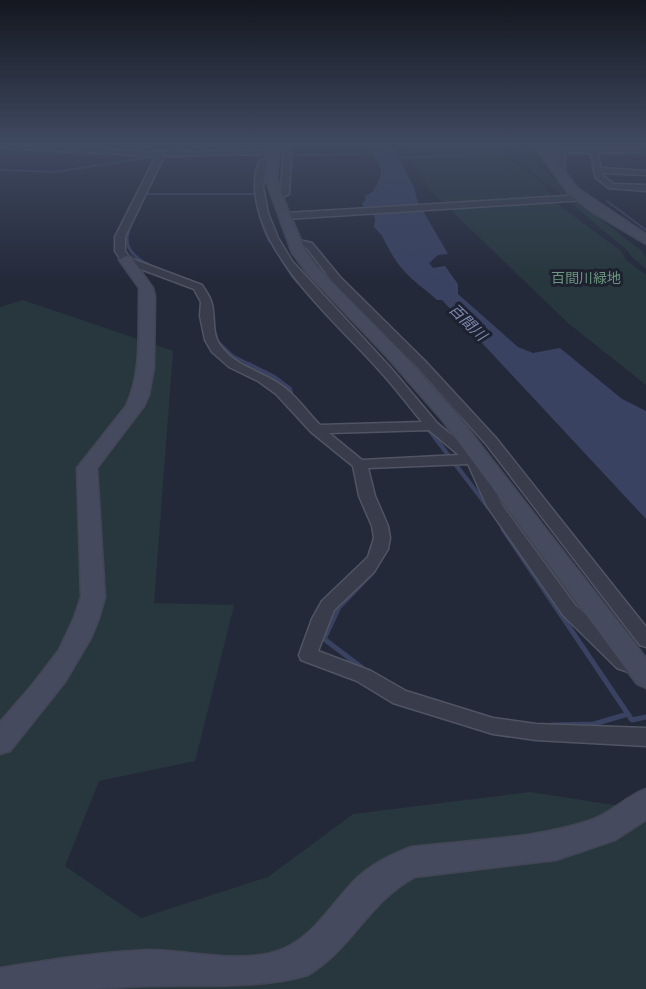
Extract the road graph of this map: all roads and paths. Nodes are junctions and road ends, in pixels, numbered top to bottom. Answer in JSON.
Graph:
{"nodes":[{"id":1,"x":144,"y":188,"type":"edge"},
{"id":2,"x":258,"y":188,"type":"edge"},
{"id":3,"x":275,"y":188,"type":"edge"},
{"id":4,"x":571,"y":188,"type":"edge"},
{"id":5,"x":614,"y":194,"type":"dead end"},
{"id":6,"x":646,"y":195,"type":"edge"},
{"id":7,"x":579,"y":198,"type":"junction"},
{"id":8,"x":291,"y":216,"type":"junction"},
{"id":9,"x":646,"y":240,"type":"edge"},
{"id":10,"x":295,"y":242,"type":"junction"},
{"id":11,"x":126,"y":260,"type":"junction"},
{"id":12,"x":428,"y":426,"type":"junction"},
{"id":13,"x":316,"y":429,"type":"junction"},
{"id":14,"x":465,"y":460,"type":"junction"},
{"id":15,"x":359,"y":464,"type":"junction"},
{"id":16,"x":646,"y":640,"type":"edge"},
{"id":17,"x":643,"y":673,"type":"edge"},
{"id":18,"x":646,"y":737,"type":"edge"},
{"id":19,"x":0,"y":742,"type":"edge"},
{"id":20,"x":646,"y":803,"type":"edge"},
{"id":21,"x":0,"y":986,"type":"edge"}],
"edges":[{"from":1,"to":11,"type":"street"},
{"from":2,"to":12,"type":"street"},
{"from":3,"to":8,"type":"street"},
{"from":4,"to":7,"type":"street"},
{"from":5,"to":6,"type":"street"},
{"from":7,"to":8,"type":"street"},
{"from":7,"to":9,"type":"street"},
{"from":8,"to":10,"type":"street"},
{"from":10,"to":14,"type":"street"},
{"from":10,"to":16,"type":"street"},
{"from":11,"to":13,"type":"street"},
{"from":11,"to":19,"type":"street"},
{"from":12,"to":13,"type":"street"},
{"from":12,"to":14,"type":"street"},
{"from":13,"to":15,"type":"street"},
{"from":14,"to":15,"type":"street"},
{"from":14,"to":17,"type":"street"},
{"from":15,"to":18,"type":"street"},
{"from":20,"to":21,"type":"street"}]}
